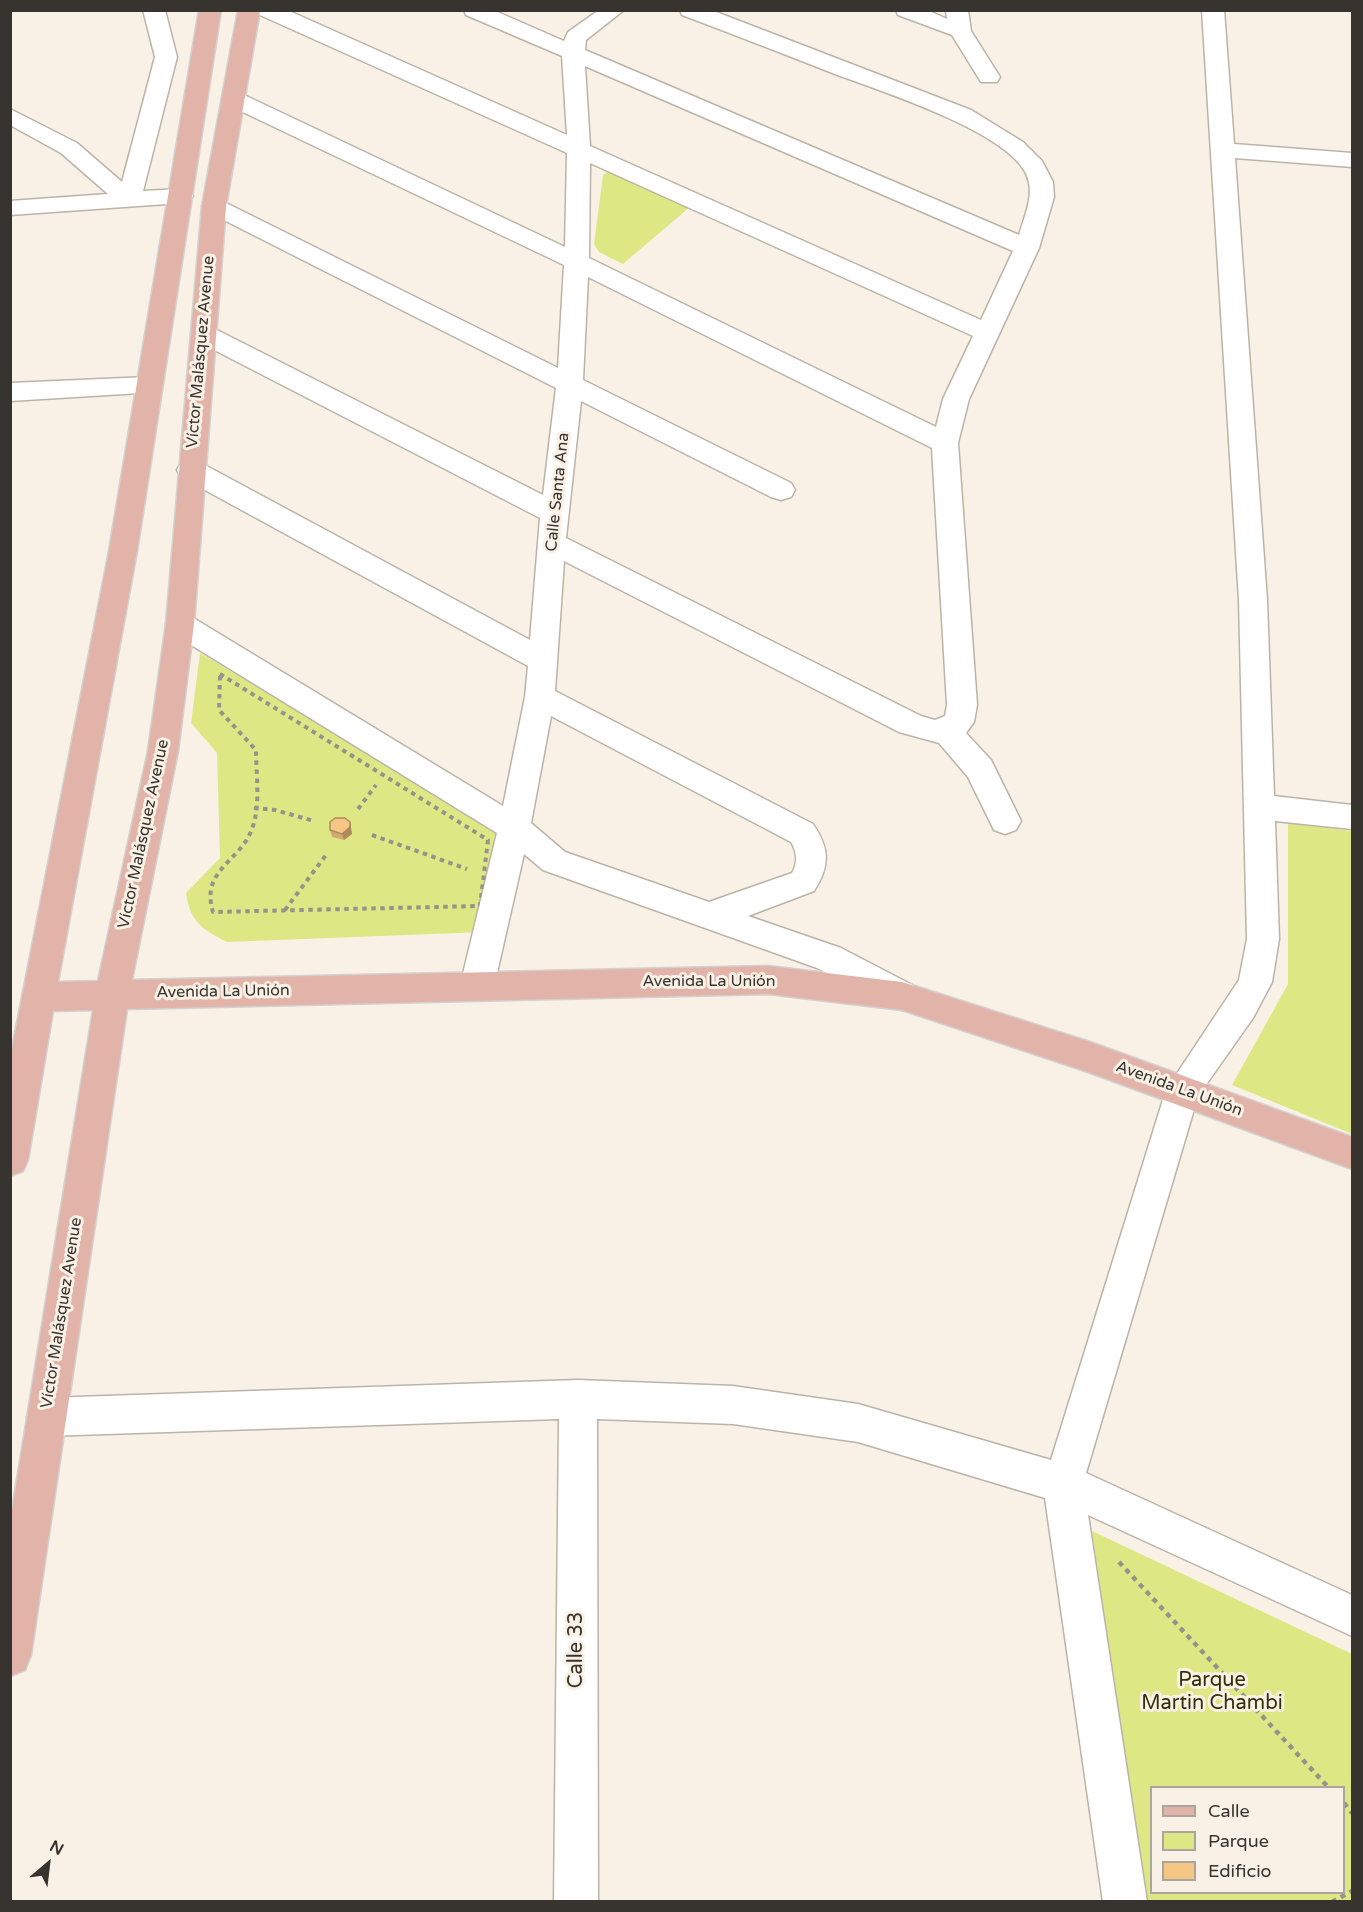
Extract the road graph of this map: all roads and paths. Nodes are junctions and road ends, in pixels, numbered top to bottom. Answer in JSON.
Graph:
{"nodes":[{"id":1,"x":154,"y":10,"type":"edge"},
{"id":2,"x":210,"y":10,"type":"edge"},
{"id":3,"x":249,"y":10,"type":"edge"},
{"id":4,"x":268,"y":10,"type":"edge"},
{"id":5,"x":474,"y":10,"type":"edge"},
{"id":6,"x":614,"y":10,"type":"edge"},
{"id":7,"x":690,"y":10,"type":"edge"},
{"id":8,"x":906,"y":10,"type":"edge"},
{"id":9,"x":1213,"y":10,"type":"edge"},
{"id":10,"x":958,"y":21,"type":"edge"},
{"id":11,"x":573,"y":53,"type":"junction"},
{"id":12,"x":989,"y":77,"type":"dead end"},
{"id":13,"x":234,"y":99,"type":"junction"},
{"id":14,"x":10,"y":116,"type":"edge"},
{"id":15,"x":579,"y":148,"type":"junction"},
{"id":16,"x":1221,"y":150,"type":"junction"},
{"id":17,"x":1353,"y":160,"type":"edge"},
{"id":18,"x":181,"y":196,"type":"junction"},
{"id":19,"x":129,"y":200,"type":"junction"},
{"id":20,"x":214,"y":206,"type":"junction"},
{"id":21,"x":10,"y":208,"type":"edge"},
{"id":22,"x":1027,"y":248,"type":"junction"},
{"id":23,"x":577,"y":261,"type":"junction"},
{"id":24,"x":986,"y":332,"type":"junction"},
{"id":25,"x":204,"y":334,"type":"junction"},
{"id":26,"x":570,"y":384,"type":"junction"},
{"id":27,"x":148,"y":386,"type":"junction"},
{"id":28,"x":10,"y":392,"type":"edge"},
{"id":29,"x":945,"y":443,"type":"junction"},
{"id":30,"x":191,"y":470,"type":"junction"},
{"id":31,"x":781,"y":490,"type":"dead end"},
{"id":32,"x":554,"y":513,"type":"junction"},
{"id":33,"x":552,"y":543,"type":"junction"},
{"id":34,"x":180,"y":624,"type":"junction"},
{"id":35,"x":543,"y":661,"type":"junction"},
{"id":36,"x":540,"y":697,"type":"junction"},
{"id":37,"x":947,"y":732,"type":"junction"},
{"id":38,"x":383,"y":775,"type":"junction"},
{"id":39,"x":1259,"y":807,"type":"junction"},
{"id":40,"x":254,"y":808,"type":"junction"},
{"id":41,"x":358,"y":809,"type":"dead end"},
{"id":42,"x":1353,"y":817,"type":"edge"},
{"id":43,"x":314,"y":821,"type":"dead end"},
{"id":44,"x":1005,"y":821,"type":"dead end"},
{"id":45,"x":514,"y":828,"type":"junction"},
{"id":46,"x":372,"y":836,"type":"dead end"},
{"id":47,"x":326,"y":855,"type":"dead end"},
{"id":48,"x":485,"y":875,"type":"junction"},
{"id":49,"x":285,"y":910,"type":"junction"},
{"id":50,"x":710,"y":916,"type":"junction"},
{"id":51,"x":477,"y":986,"type":"junction"},
{"id":52,"x":112,"y":995,"type":"junction"},
{"id":53,"x":902,"y":996,"type":"junction"},
{"id":54,"x":39,"y":997,"type":"junction"},
{"id":55,"x":1183,"y":1090,"type":"junction"},
{"id":56,"x":1353,"y":1153,"type":"edge"},
{"id":57,"x":10,"y":1160,"type":"edge"},
{"id":58,"x":578,"y":1399,"type":"junction"},
{"id":59,"x":46,"y":1417,"type":"junction"},
{"id":60,"x":1063,"y":1483,"type":"junction"},
{"id":61,"x":1114,"y":1556,"type":"dead end"},
{"id":62,"x":1353,"y":1616,"type":"edge"},
{"id":63,"x":10,"y":1655,"type":"edge"},
{"id":64,"x":1327,"y":1786,"type":"edge"},
{"id":65,"x":1353,"y":1892,"type":"edge"},
{"id":66,"x":576,"y":1902,"type":"edge"},
{"id":67,"x":1125,"y":1902,"type":"edge"},
{"id":68,"x":1332,"y":1902,"type":"edge"}],
"edges":[{"from":1,"to":19,"type":"street"},
{"from":2,"to":18,"type":"main road"},
{"from":3,"to":13,"type":"main road","name":"Víctor Malásquez Avenue"},
{"from":4,"to":15,"type":"street"},
{"from":5,"to":11,"type":"street"},
{"from":6,"to":11,"type":"street"},
{"from":7,"to":22,"type":"street"},
{"from":8,"to":10,"type":"street"},
{"from":9,"to":16,"type":"street"},
{"from":10,"to":12,"type":"street"},
{"from":11,"to":15,"type":"street","name":"Calle Santa Ana"},
{"from":11,"to":22,"type":"street"},
{"from":13,"to":20,"type":"main road","name":"Víctor Malásquez Avenue"},
{"from":13,"to":23,"type":"street"},
{"from":14,"to":19,"type":"street"},
{"from":15,"to":23,"type":"street","name":"Calle Santa Ana"},
{"from":15,"to":24,"type":"street"},
{"from":16,"to":17,"type":"street"},
{"from":16,"to":39,"type":"street"},
{"from":18,"to":19,"type":"street"},
{"from":18,"to":27,"type":"main road"},
{"from":19,"to":21,"type":"street"},
{"from":20,"to":25,"type":"main road","name":"Víctor Malásquez Avenue"},
{"from":20,"to":26,"type":"street"},
{"from":22,"to":24,"type":"street"},
{"from":23,"to":26,"type":"street","name":"Calle Santa Ana"},
{"from":23,"to":29,"type":"street"},
{"from":24,"to":29,"type":"street"},
{"from":25,"to":30,"type":"main road","name":"Víctor Malásquez Avenue"},
{"from":25,"to":32,"type":"street"},
{"from":26,"to":31,"type":"street"},
{"from":26,"to":32,"type":"street","name":"Calle Santa Ana"},
{"from":27,"to":28,"type":"street"},
{"from":27,"to":54,"type":"main road"},
{"from":29,"to":37,"type":"street"},
{"from":30,"to":34,"type":"main road","name":"Víctor Malásquez Avenue"},
{"from":30,"to":35,"type":"street"},
{"from":32,"to":33,"type":"street","name":"Calle Santa Ana"},
{"from":33,"to":35,"type":"street","name":"Calle Santa Ana"},
{"from":33,"to":37,"type":"street"},
{"from":34,"to":45,"type":"street"},
{"from":34,"to":52,"type":"main road","name":"Víctor Malásquez Avenue"},
{"from":35,"to":36,"type":"street","name":"Calle Santa Ana"},
{"from":36,"to":45,"type":"street","name":"Calle Santa Ana"},
{"from":36,"to":50,"type":"street"},
{"from":37,"to":44,"type":"street"},
{"from":38,"to":40,"type":"path"},
{"from":38,"to":41,"type":"path"},
{"from":38,"to":48,"type":"path"},
{"from":39,"to":42,"type":"street"},
{"from":39,"to":55,"type":"street"},
{"from":40,"to":43,"type":"path"},
{"from":40,"to":49,"type":"path"},
{"from":45,"to":50,"type":"street"},
{"from":45,"to":51,"type":"street","name":"Calle Santa Ana"},
{"from":46,"to":48,"type":"path"},
{"from":47,"to":49,"type":"path"},
{"from":48,"to":49,"type":"path"},
{"from":50,"to":53,"type":"street"},
{"from":51,"to":52,"type":"main road","name":"Avenida La Unión"},
{"from":51,"to":53,"type":"main road","name":"Avenida La Unión"},
{"from":52,"to":54,"type":"main road","name":"Avenida La Unión"},
{"from":52,"to":59,"type":"main road","name":"Víctor Malásquez Avenue"},
{"from":53,"to":55,"type":"main road","name":"Avenida La Unión"},
{"from":54,"to":57,"type":"main road"},
{"from":55,"to":56,"type":"main road","name":"Avenida La Unión"},
{"from":55,"to":60,"type":"street"},
{"from":58,"to":59,"type":"street"},
{"from":58,"to":60,"type":"street"},
{"from":58,"to":66,"type":"street","name":"Calle 33"},
{"from":59,"to":63,"type":"main road","name":"Víctor Malásquez Avenue"},
{"from":60,"to":62,"type":"street"},
{"from":60,"to":67,"type":"street"},
{"from":61,"to":64,"type":"path"},
{"from":65,"to":68,"type":"path"}]}
